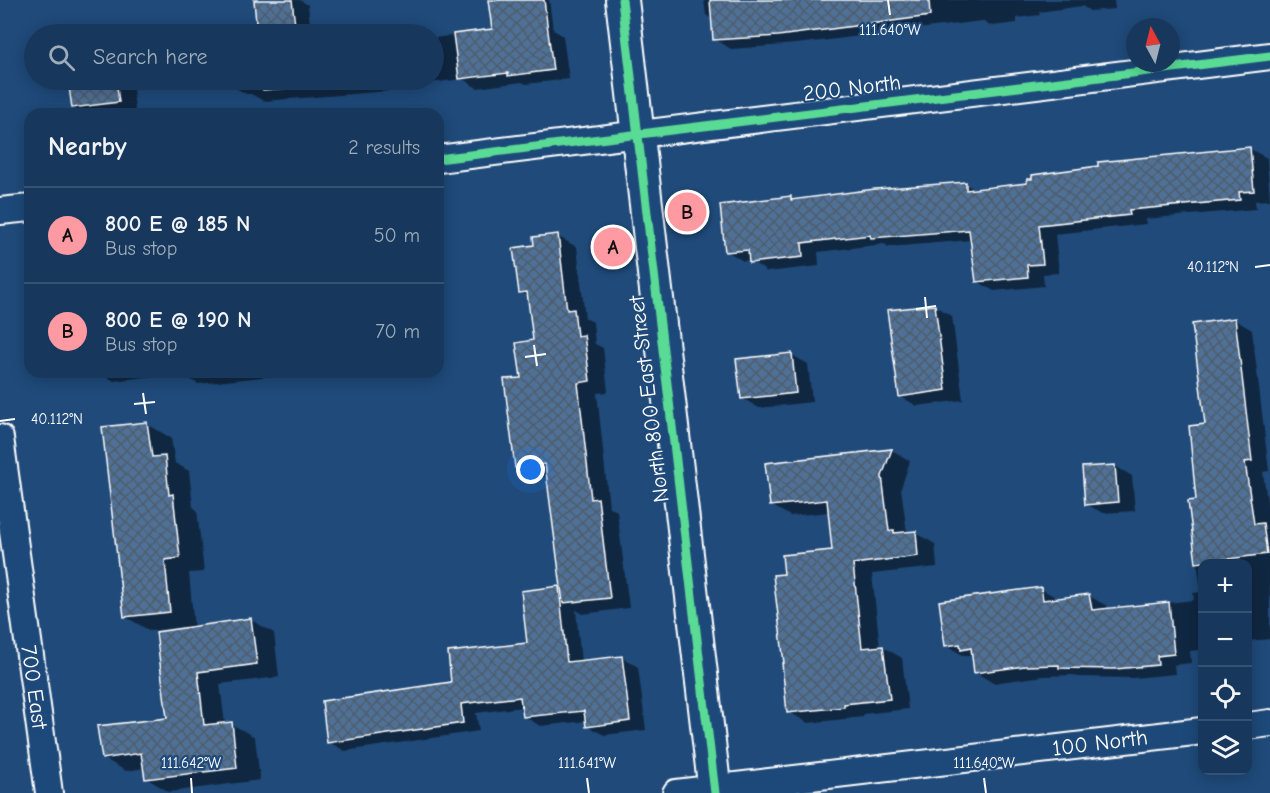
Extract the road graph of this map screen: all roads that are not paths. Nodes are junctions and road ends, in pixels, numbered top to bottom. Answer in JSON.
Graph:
{"nodes":[{"id":1,"x":622,"y":0,"type":"edge"},
{"id":2,"x":1270,"y":56,"type":"edge"},
{"id":3,"x":638,"y":135,"type":"junction"},
{"id":4,"x":444,"y":158,"type":"edge"},
{"id":5,"x":24,"y":209,"type":"edge"},
{"id":6,"x":0,"y":211,"type":"edge"},
{"id":7,"x":0,"y":438,"type":"edge"},
{"id":8,"x":1270,"y":723,"type":"edge"},
{"id":9,"x":1252,"y":725,"type":"edge"},
{"id":10,"x":1198,"y":732,"type":"edge"},
{"id":11,"x":715,"y":791,"type":"edge"},
{"id":12,"x":49,"y":793,"type":"edge"},
{"id":13,"x":676,"y":793,"type":"edge"}],
"edges":[{"from":1,"to":3,"type":"street","name":"North 800 East Street"},
{"from":2,"to":3,"type":"street","name":"200 North"},
{"from":3,"to":4,"type":"street","name":"200 North"},
{"from":3,"to":11,"type":"street","name":"North 800 East Street"},
{"from":5,"to":6,"type":"street"},
{"from":7,"to":12,"type":"street","name":"700 East"},
{"from":8,"to":9,"type":"street"},
{"from":10,"to":11,"type":"street","name":"100 North"},
{"from":11,"to":13,"type":"street","name":"100 North"}]}
